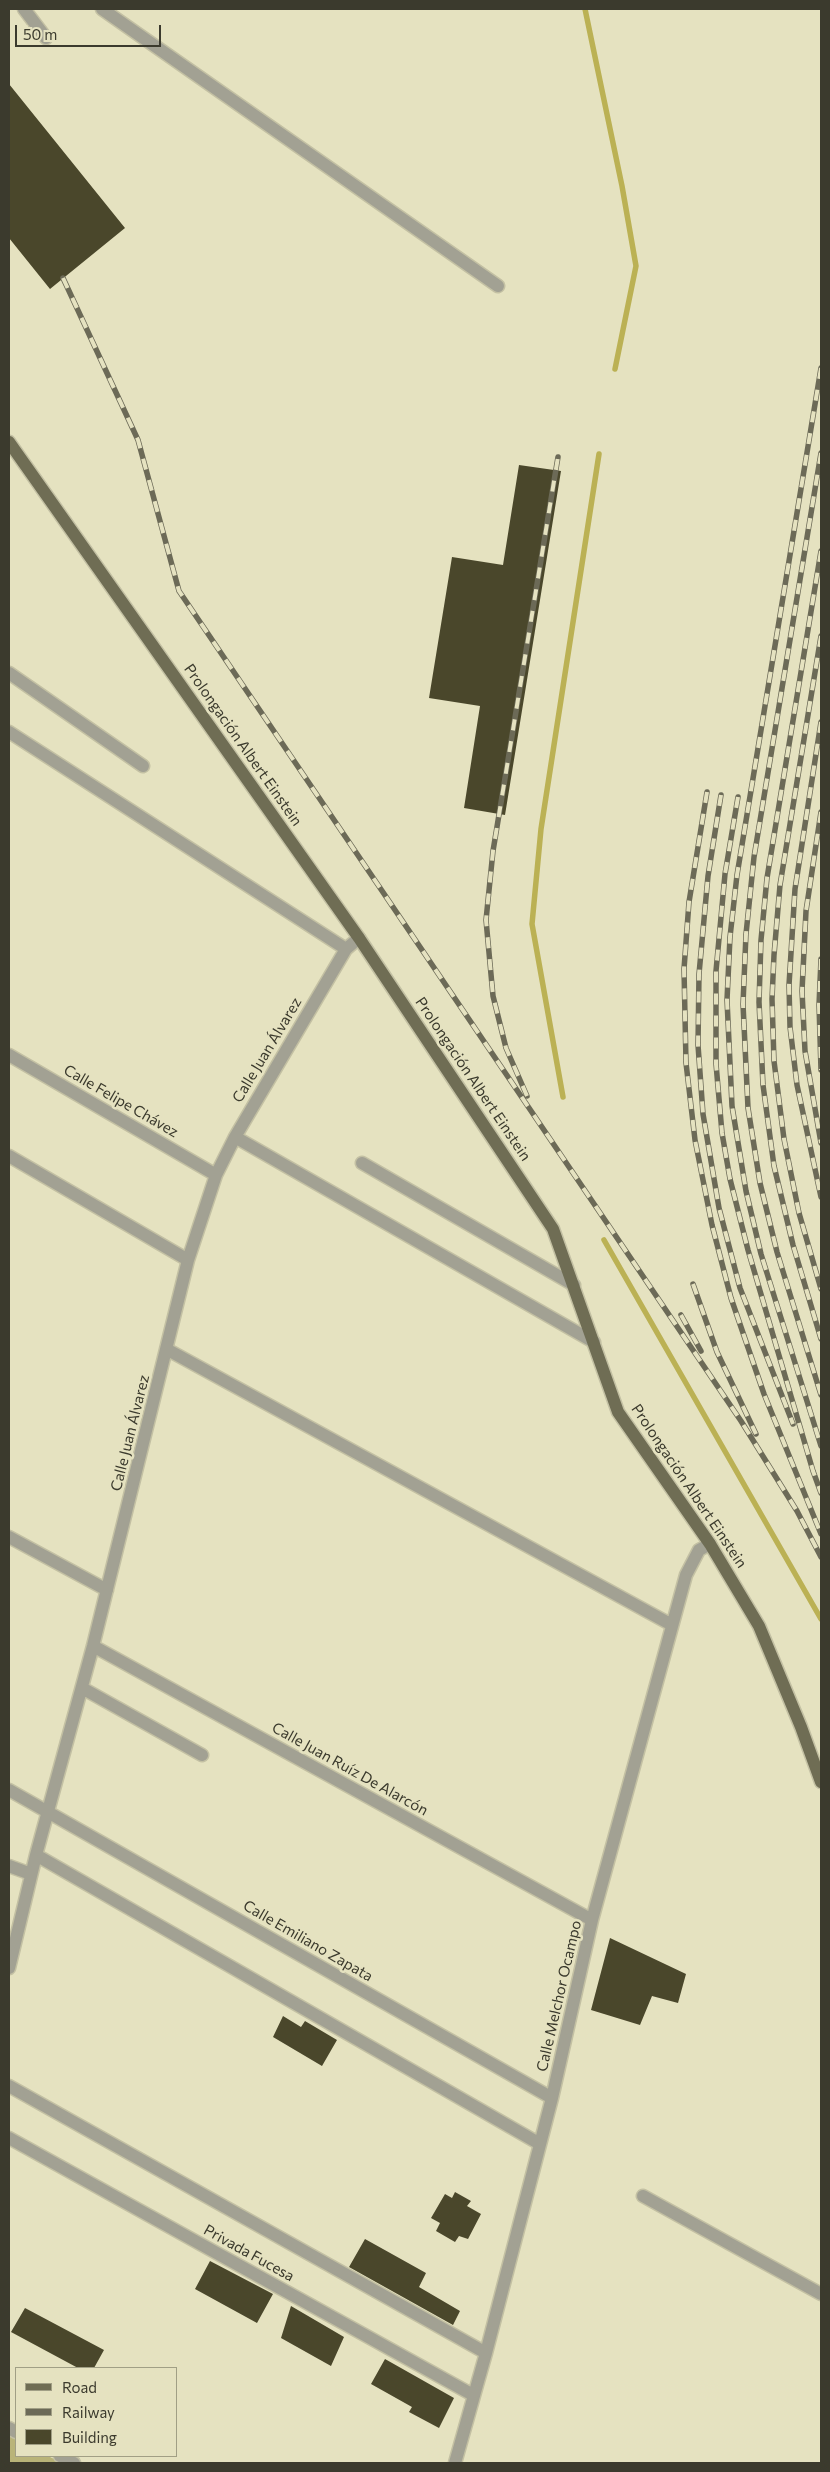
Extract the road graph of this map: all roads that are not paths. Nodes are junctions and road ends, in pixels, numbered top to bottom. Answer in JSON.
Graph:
{"nodes":[{"id":1,"x":24,"y":9,"type":"edge"},
{"id":2,"x":102,"y":9,"type":"edge"},
{"id":3,"x":46,"y":38,"type":"dead end"},
{"id":4,"x":498,"y":286,"type":"dead end"},
{"id":5,"x":9,"y":444,"type":"edge"},
{"id":6,"x":9,"y":673,"type":"edge"},
{"id":7,"x":9,"y":732,"type":"edge"},
{"id":8,"x":143,"y":766,"type":"dead end"},
{"id":9,"x":359,"y":938,"type":"junction"},
{"id":10,"x":346,"y":949,"type":"junction"},
{"id":11,"x":9,"y":1056,"type":"edge"},
{"id":12,"x":234,"y":1137,"type":"junction"},
{"id":13,"x":9,"y":1156,"type":"edge"},
{"id":14,"x":362,"y":1164,"type":"dead end"},
{"id":15,"x":216,"y":1176,"type":"junction"},
{"id":16,"x":188,"y":1260,"type":"junction"},
{"id":17,"x":574,"y":1284,"type":"junction"},
{"id":18,"x":594,"y":1342,"type":"junction"},
{"id":19,"x":168,"y":1350,"type":"junction"},
{"id":20,"x":9,"y":1537,"type":"edge"},
{"id":21,"x":710,"y":1544,"type":"junction"},
{"id":22,"x":106,"y":1590,"type":"junction"},
{"id":23,"x":672,"y":1625,"type":"junction"},
{"id":24,"x":93,"y":1646,"type":"junction"},
{"id":25,"x":82,"y":1688,"type":"junction"},
{"id":26,"x":202,"y":1755,"type":"dead end"},
{"id":27,"x":821,"y":1782,"type":"edge"},
{"id":28,"x":9,"y":1790,"type":"edge"},
{"id":29,"x":48,"y":1813,"type":"junction"},
{"id":30,"x":36,"y":1855,"type":"junction"},
{"id":31,"x":9,"y":1866,"type":"edge"},
{"id":32,"x":31,"y":1874,"type":"junction"},
{"id":33,"x":592,"y":1920,"type":"junction"},
{"id":34,"x":9,"y":1968,"type":"edge"},
{"id":35,"x":9,"y":2086,"type":"edge"},
{"id":36,"x":552,"y":2098,"type":"junction"},
{"id":37,"x":9,"y":2138,"type":"edge"},
{"id":38,"x":540,"y":2144,"type":"junction"},
{"id":39,"x":643,"y":2196,"type":"dead end"},
{"id":40,"x":821,"y":2294,"type":"edge"},
{"id":41,"x":486,"y":2353,"type":"junction"},
{"id":42,"x":473,"y":2395,"type":"junction"},
{"id":43,"x":62,"y":2457,"type":"edge"},
{"id":44,"x":74,"y":2463,"type":"edge"},
{"id":45,"x":455,"y":2463,"type":"edge"}],
"edges":[{"from":1,"to":3,"type":"street"},
{"from":2,"to":4,"type":"street"},
{"from":5,"to":9,"type":"main road","name":"Prolongación Albert Einstein"},
{"from":6,"to":8,"type":"street"},
{"from":7,"to":10,"type":"street"},
{"from":9,"to":10,"type":"street","name":"Calle Juan Álvarez"},
{"from":9,"to":17,"type":"main road","name":"Prolongación Albert Einstein"},
{"from":10,"to":12,"type":"street","name":"Calle Juan Álvarez"},
{"from":11,"to":15,"type":"street","name":"Calle Felipe Chávez"},
{"from":12,"to":15,"type":"street","name":"Calle Juan Álvarez"},
{"from":12,"to":18,"type":"street"},
{"from":13,"to":16,"type":"street"},
{"from":14,"to":17,"type":"street"},
{"from":15,"to":16,"type":"street","name":"Calle Juan Álvarez"},
{"from":16,"to":19,"type":"street","name":"Calle Juan Álvarez"},
{"from":17,"to":18,"type":"main road","name":"Prolongación Albert Einstein"},
{"from":18,"to":21,"type":"main road","name":"Prolongación Albert Einstein"},
{"from":19,"to":22,"type":"street","name":"Calle Juan Álvarez"},
{"from":19,"to":23,"type":"street"},
{"from":20,"to":22,"type":"street"},
{"from":21,"to":23,"type":"street","name":"Calle Melchor Ocampo"},
{"from":21,"to":27,"type":"main road","name":"Prolongación Albert Einstein"},
{"from":22,"to":24,"type":"street","name":"Calle Juan Álvarez"},
{"from":23,"to":33,"type":"street","name":"Calle Melchor Ocampo"},
{"from":24,"to":25,"type":"street","name":"Calle Juan Álvarez"},
{"from":24,"to":33,"type":"street","name":"Calle Juan Ruíz De Alarcón"},
{"from":25,"to":26,"type":"street"},
{"from":25,"to":29,"type":"street","name":"Calle Juan Álvarez"},
{"from":28,"to":29,"type":"street","name":"Calle Emiliano Zapata"},
{"from":29,"to":30,"type":"street","name":"Calle Juan Álvarez"},
{"from":29,"to":36,"type":"street","name":"Calle Emiliano Zapata"},
{"from":30,"to":32,"type":"street","name":"Calle Juan Álvarez"},
{"from":30,"to":38,"type":"street"},
{"from":31,"to":32,"type":"street"},
{"from":32,"to":34,"type":"street","name":"Calle Juan Álvarez"},
{"from":33,"to":36,"type":"street","name":"Calle Melchor Ocampo"},
{"from":35,"to":41,"type":"street"},
{"from":36,"to":38,"type":"street","name":"Calle Melchor Ocampo"},
{"from":37,"to":42,"type":"street","name":"Privada Fucesa"},
{"from":38,"to":41,"type":"street","name":"Calle Melchor Ocampo"},
{"from":39,"to":40,"type":"street"},
{"from":41,"to":42,"type":"street","name":"Calle Melchor Ocampo"},
{"from":42,"to":45,"type":"street","name":"Calle Melchor Ocampo"},
{"from":43,"to":44,"type":"street"}]}
